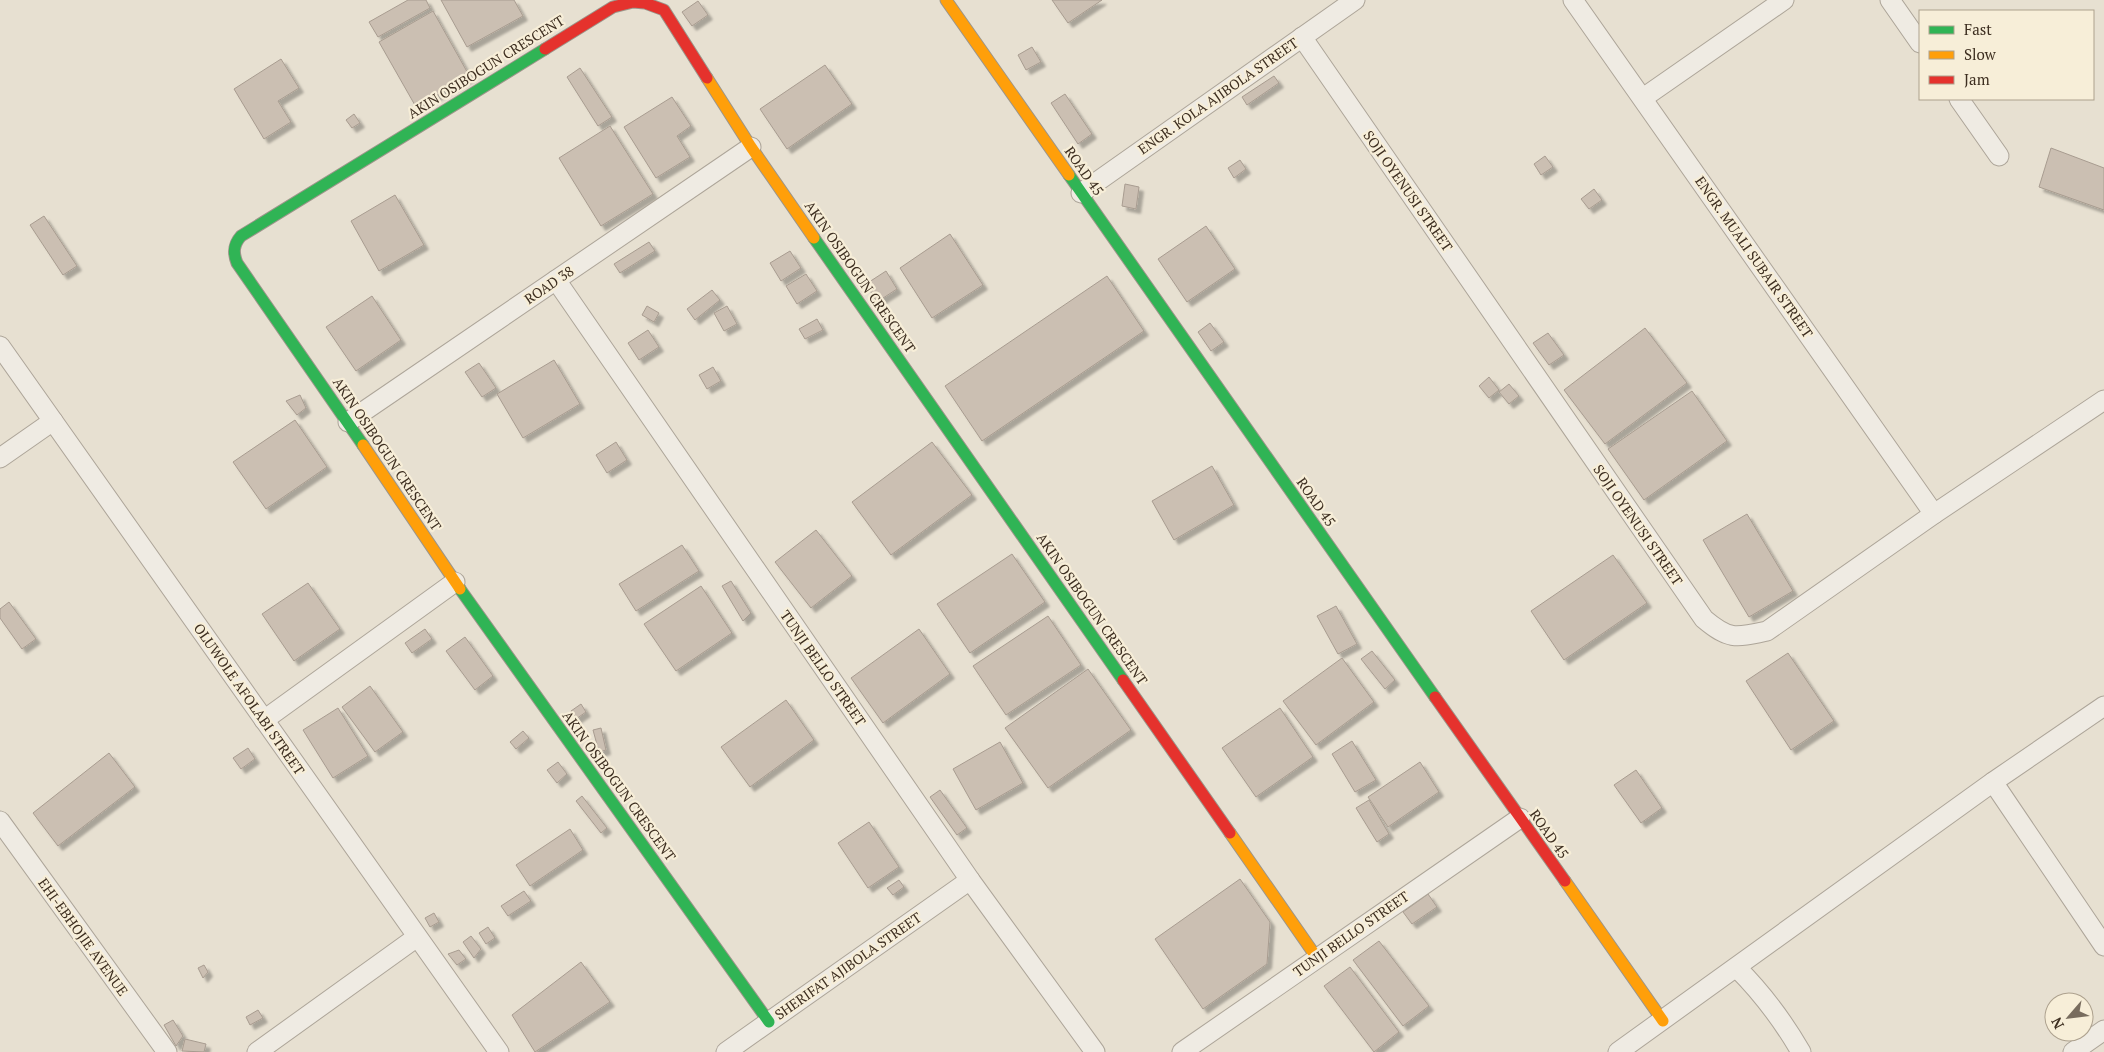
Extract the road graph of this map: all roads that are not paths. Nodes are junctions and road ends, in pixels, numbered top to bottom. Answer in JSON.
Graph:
{"nodes":[{"id":1,"x":946,"y":0,"type":"edge"},
{"id":2,"x":1355,"y":0,"type":"edge"},
{"id":3,"x":1574,"y":0,"type":"edge"},
{"id":4,"x":1784,"y":0,"type":"edge"},
{"id":5,"x":1890,"y":0,"type":"edge"},
{"id":6,"x":1302,"y":37,"type":"junction"},
{"id":7,"x":1919,"y":42,"type":"edge"},
{"id":8,"x":1642,"y":98,"type":"junction"},
{"id":9,"x":1960,"y":100,"type":"edge"},
{"id":10,"x":751,"y":148,"type":"junction"},
{"id":11,"x":1999,"y":156,"type":"dead end"},
{"id":12,"x":1081,"y":193,"type":"junction"},
{"id":13,"x":556,"y":280,"type":"junction"},
{"id":14,"x":0,"y":346,"type":"edge"},
{"id":15,"x":2104,"y":400,"type":"edge"},
{"id":16,"x":53,"y":421,"type":"junction"},
{"id":17,"x":348,"y":422,"type":"junction"},
{"id":18,"x":0,"y":458,"type":"edge"},
{"id":19,"x":1934,"y":514,"type":"junction"},
{"id":20,"x":455,"y":582,"type":"junction"},
{"id":21,"x":2104,"y":706,"type":"edge"},
{"id":22,"x":264,"y":720,"type":"junction"},
{"id":23,"x":1993,"y":782,"type":"junction"},
{"id":24,"x":1520,"y":818,"type":"junction"},
{"id":25,"x":0,"y":821,"type":"edge"},
{"id":26,"x":970,"y":880,"type":"junction"},
{"id":27,"x":418,"y":937,"type":"junction"},
{"id":28,"x":2104,"y":946,"type":"edge"},
{"id":29,"x":1317,"y":958,"type":"junction"},
{"id":30,"x":1737,"y":968,"type":"junction"},
{"id":31,"x":1663,"y":1021,"type":"junction"},
{"id":32,"x":769,"y":1022,"type":"junction"},
{"id":33,"x":2104,"y":1030,"type":"edge"},
{"id":34,"x":167,"y":1052,"type":"edge"},
{"id":35,"x":257,"y":1052,"type":"edge"},
{"id":36,"x":499,"y":1052,"type":"edge"},
{"id":37,"x":726,"y":1052,"type":"edge"},
{"id":38,"x":1095,"y":1052,"type":"edge"},
{"id":39,"x":1182,"y":1052,"type":"edge"},
{"id":40,"x":1618,"y":1052,"type":"edge"},
{"id":41,"x":1801,"y":1052,"type":"edge"},
{"id":42,"x":2073,"y":1052,"type":"edge"}],
"edges":[{"from":1,"to":12,"type":"street","name":"ROAD 45"},
{"from":2,"to":6,"type":"street","name":"ENGR. KOLA AJIBOLA STREET"},
{"from":3,"to":8,"type":"street","name":"ENGR. MUALI SUBAIR STREET"},
{"from":4,"to":8,"type":"street"},
{"from":5,"to":7,"type":"street"},
{"from":6,"to":12,"type":"street","name":"ENGR. KOLA AJIBOLA STREET"},
{"from":6,"to":19,"type":"street","name":"SOJI OYENUSI STREET"},
{"from":8,"to":19,"type":"street","name":"ENGR. MUALI SUBAIR STREET"},
{"from":9,"to":11,"type":"street"},
{"from":10,"to":13,"type":"street","name":"ROAD 38"},
{"from":10,"to":17,"type":"street","name":"AKIN OSIBOGUN CRESCENT"},
{"from":10,"to":29,"type":"street","name":"AKIN OSIBOGUN CRESCENT"},
{"from":12,"to":24,"type":"street","name":"ROAD 45"},
{"from":13,"to":17,"type":"street","name":"ROAD 38"},
{"from":13,"to":26,"type":"street","name":"TUNJI BELLO STREET"},
{"from":14,"to":16,"type":"street","name":"OLUWOLE AFOLABI STREET"},
{"from":15,"to":19,"type":"street","name":"SOJI OYENUSI STREET"},
{"from":16,"to":18,"type":"street"},
{"from":16,"to":22,"type":"street","name":"OLUWOLE AFOLABI STREET"},
{"from":17,"to":20,"type":"street","name":"AKIN OSIBOGUN CRESCENT"},
{"from":20,"to":22,"type":"street"},
{"from":20,"to":32,"type":"street","name":"AKIN OSIBOGUN CRESCENT"},
{"from":21,"to":23,"type":"street"},
{"from":22,"to":27,"type":"street","name":"OLUWOLE AFOLABI STREET"},
{"from":23,"to":28,"type":"street"},
{"from":23,"to":30,"type":"street"},
{"from":24,"to":29,"type":"street","name":"TUNJI BELLO STREET"},
{"from":24,"to":31,"type":"street","name":"ROAD 45"},
{"from":25,"to":34,"type":"street","name":"EHI-EBHOJIE AVENUE"},
{"from":26,"to":32,"type":"street","name":"SHERIFAT AJIBOLA STREET"},
{"from":26,"to":38,"type":"street","name":"TUNJI BELLO STREET"},
{"from":27,"to":35,"type":"street"},
{"from":27,"to":36,"type":"street","name":"OLUWOLE AFOLABI STREET"},
{"from":29,"to":39,"type":"street","name":"TUNJI BELLO STREET"},
{"from":30,"to":31,"type":"street"},
{"from":30,"to":41,"type":"street"},
{"from":31,"to":40,"type":"street"},
{"from":32,"to":37,"type":"street","name":"SHERIFAT AJIBOLA STREET"},
{"from":33,"to":42,"type":"street"}]}
